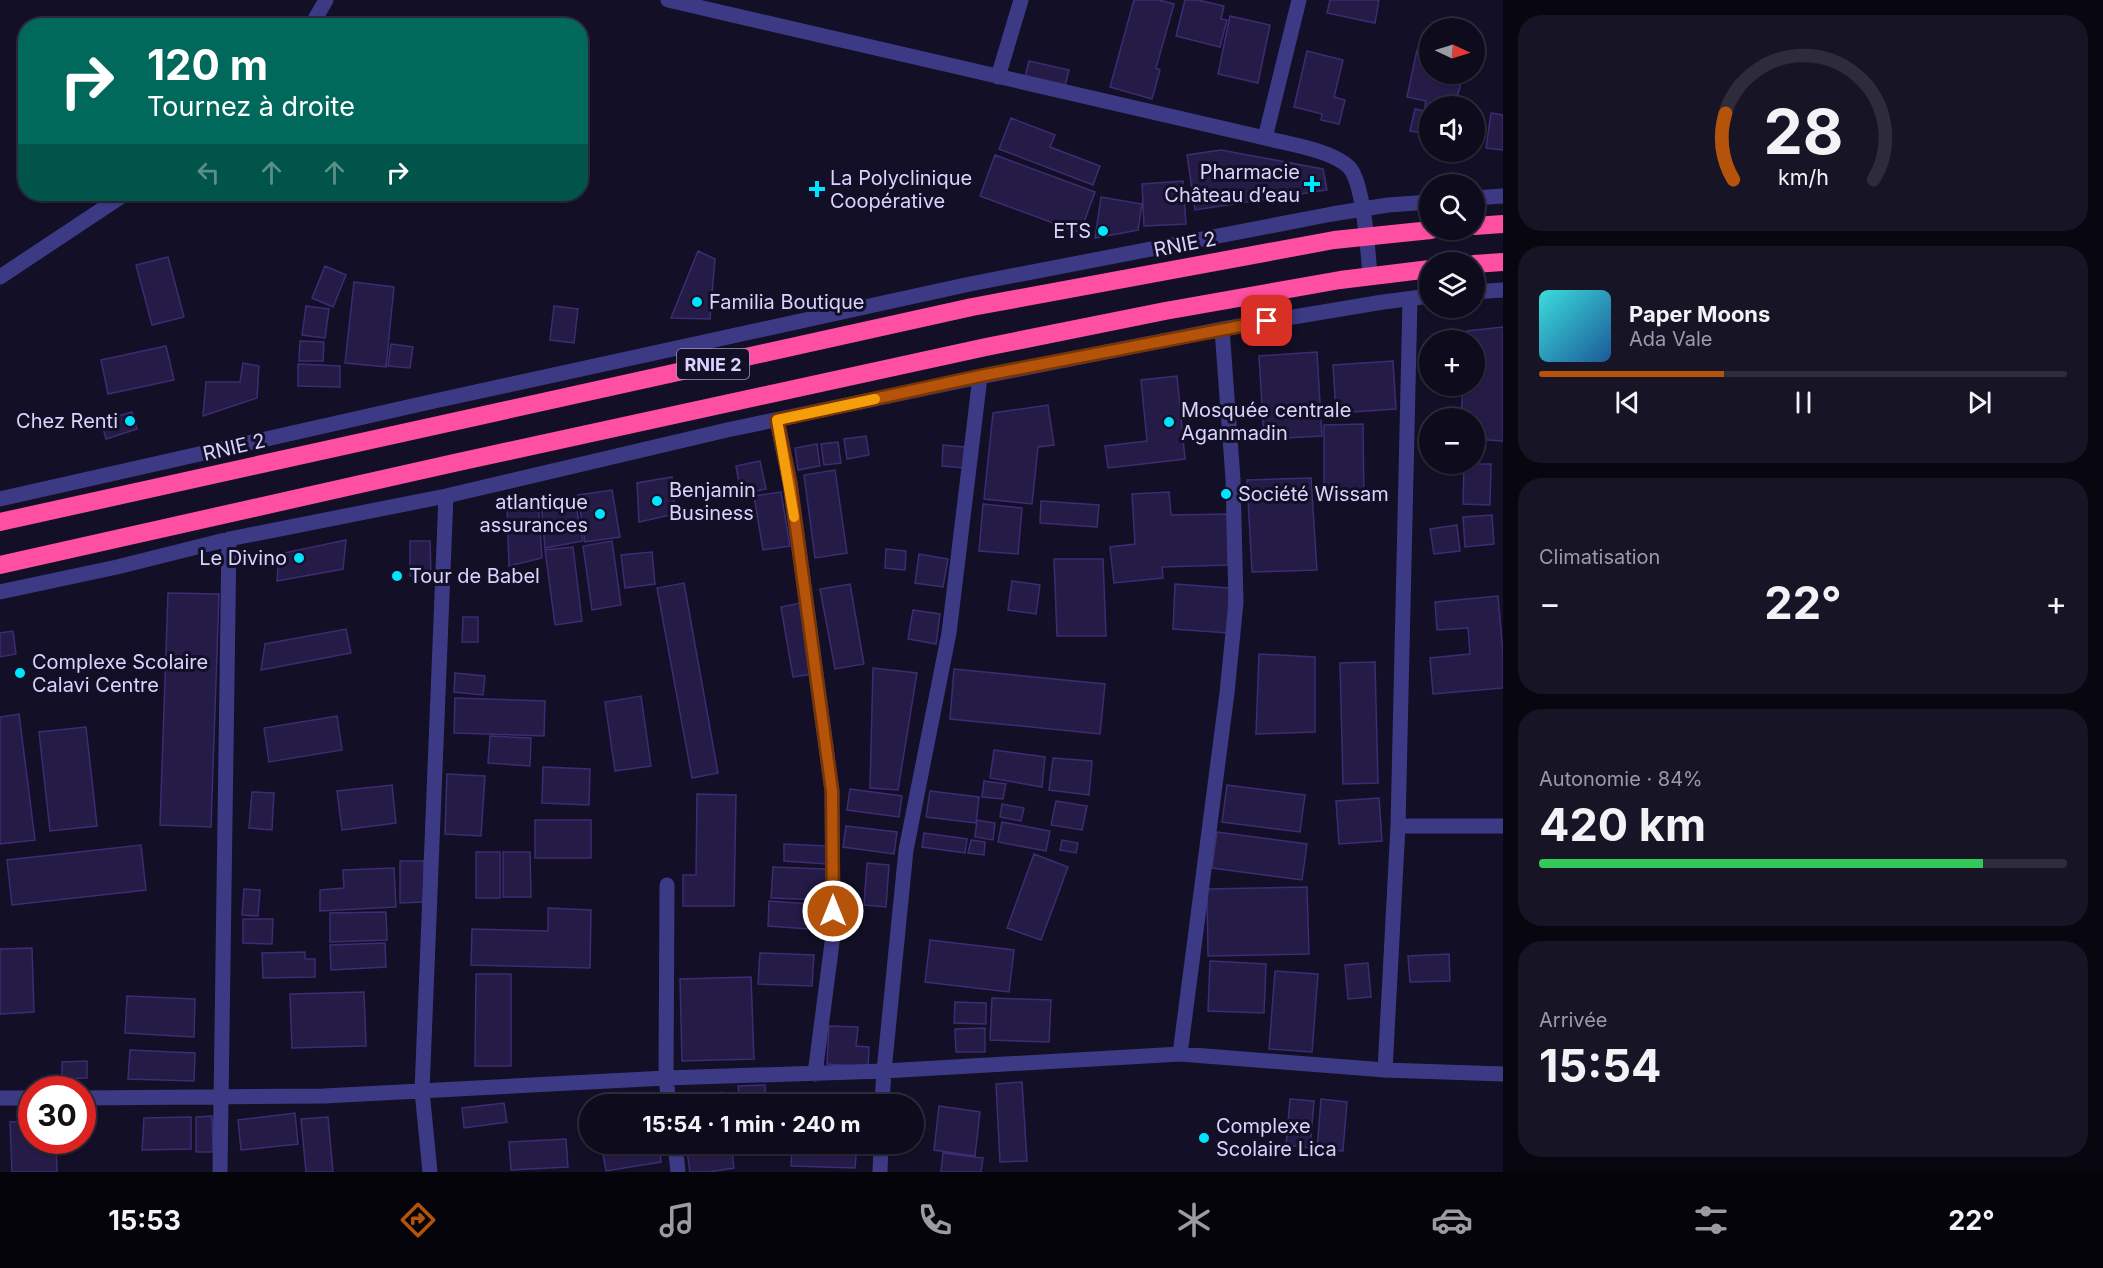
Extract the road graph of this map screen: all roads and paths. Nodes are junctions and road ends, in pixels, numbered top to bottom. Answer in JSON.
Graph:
{"nodes":[{"id":1,"x":326,"y":0,"type":"edge"},
{"id":2,"x":668,"y":0,"type":"edge"},
{"id":3,"x":1021,"y":0,"type":"edge"},
{"id":4,"x":1299,"y":0,"type":"edge"},
{"id":5,"x":316,"y":18,"type":"edge"},
{"id":6,"x":998,"y":77,"type":"junction"},
{"id":7,"x":1265,"y":138,"type":"junction"},
{"id":8,"x":1503,"y":196,"type":"edge"},
{"id":9,"x":1485,"y":197,"type":"edge"},
{"id":10,"x":114,"y":201,"type":"edge"},
{"id":11,"x":1419,"y":203,"type":"edge"},
{"id":12,"x":1362,"y":209,"type":"junction"},
{"id":13,"x":1503,"y":224,"type":"edge"},
{"id":14,"x":1485,"y":225,"type":"edge"},
{"id":15,"x":1419,"y":231,"type":"edge"},
{"id":16,"x":1366,"y":236,"type":"junction"},
{"id":17,"x":1503,"y":262,"type":"edge"},
{"id":18,"x":1485,"y":263,"type":"edge"},
{"id":19,"x":1419,"y":270,"type":"edge"},
{"id":20,"x":1370,"y":276,"type":"junction"},
{"id":21,"x":0,"y":277,"type":"edge"},
{"id":22,"x":1503,"y":290,"type":"edge"},
{"id":23,"x":1485,"y":291,"type":"edge"},
{"id":24,"x":1410,"y":298,"type":"junction"},
{"id":25,"x":1419,"y":298,"type":"edge"},
{"id":26,"x":1222,"y":328,"type":"junction"},
{"id":27,"x":980,"y":376,"type":"junction"},
{"id":28,"x":777,"y":420,"type":"junction"},
{"id":29,"x":446,"y":496,"type":"junction"},
{"id":30,"x":0,"y":499,"type":"edge"},
{"id":31,"x":0,"y":522,"type":"edge"},
{"id":32,"x":229,"y":539,"type":"junction"},
{"id":33,"x":0,"y":566,"type":"edge"},
{"id":34,"x":0,"y":592,"type":"edge"},
{"id":35,"x":1398,"y":826,"type":"junction"},
{"id":36,"x":1503,"y":826,"type":"edge"},
{"id":37,"x":667,"y":885,"type":"dead end"},
{"id":38,"x":1180,"y":1054,"type":"junction"},
{"id":39,"x":1385,"y":1070,"type":"junction"},
{"id":40,"x":884,"y":1071,"type":"junction"},
{"id":41,"x":815,"y":1074,"type":"junction"},
{"id":42,"x":1503,"y":1074,"type":"edge"},
{"id":43,"x":666,"y":1078,"type":"junction"},
{"id":44,"x":422,"y":1091,"type":"junction"},
{"id":45,"x":668,"y":1094,"type":"edge"},
{"id":46,"x":883,"y":1094,"type":"edge"},
{"id":47,"x":220,"y":1097,"type":"junction"},
{"id":48,"x":0,"y":1098,"type":"edge"},
{"id":49,"x":18,"y":1098,"type":"edge"},
{"id":50,"x":96,"y":1098,"type":"edge"},
{"id":51,"x":676,"y":1154,"type":"edge"},
{"id":52,"x":881,"y":1154,"type":"edge"},
{"id":53,"x":220,"y":1172,"type":"edge"},
{"id":54,"x":430,"y":1172,"type":"edge"},
{"id":55,"x":678,"y":1172,"type":"edge"},
{"id":56,"x":880,"y":1172,"type":"edge"}],
"edges":[{"from":1,"to":5,"type":"street"},
{"from":2,"to":6,"type":"street"},
{"from":3,"to":6,"type":"street"},
{"from":4,"to":7,"type":"street"},
{"from":6,"to":7,"type":"street"},
{"from":7,"to":12,"type":"street"},
{"from":8,"to":9,"type":"street"},
{"from":10,"to":21,"type":"street"},
{"from":11,"to":12,"type":"street"},
{"from":12,"to":16,"type":"street"},
{"from":12,"to":30,"type":"street"},
{"from":13,"to":14,"type":"highway"},
{"from":15,"to":16,"type":"highway","name":"RNIE 2","number":"RNIE 2"},
{"from":16,"to":20,"type":"street"},
{"from":16,"to":31,"type":"highway","name":"RNIE 2","number":"RNIE 2"},
{"from":17,"to":18,"type":"highway"},
{"from":19,"to":20,"type":"highway","name":"RNIE 2","number":"RNIE 2"},
{"from":20,"to":33,"type":"highway","name":"RNIE 2","number":"RNIE 2"},
{"from":22,"to":23,"type":"street"},
{"from":24,"to":25,"type":"street"},
{"from":24,"to":26,"type":"street"},
{"from":24,"to":35,"type":"street"},
{"from":26,"to":27,"type":"street"},
{"from":26,"to":38,"type":"street"},
{"from":27,"to":28,"type":"street"},
{"from":27,"to":40,"type":"street"},
{"from":28,"to":29,"type":"street"},
{"from":28,"to":41,"type":"street"},
{"from":29,"to":32,"type":"street"},
{"from":29,"to":44,"type":"street"},
{"from":32,"to":34,"type":"street"},
{"from":32,"to":47,"type":"street"},
{"from":35,"to":36,"type":"street"},
{"from":35,"to":39,"type":"street"},
{"from":37,"to":43,"type":"street"},
{"from":38,"to":39,"type":"street"},
{"from":38,"to":40,"type":"street"},
{"from":39,"to":42,"type":"street"},
{"from":40,"to":41,"type":"street"},
{"from":40,"to":46,"type":"street"},
{"from":41,"to":43,"type":"street"},
{"from":43,"to":44,"type":"street"},
{"from":43,"to":45,"type":"street"},
{"from":44,"to":47,"type":"street"},
{"from":44,"to":54,"type":"street"},
{"from":47,"to":50,"type":"street"},
{"from":47,"to":53,"type":"street"},
{"from":48,"to":49,"type":"street"},
{"from":51,"to":55,"type":"street"},
{"from":52,"to":56,"type":"street"}]}
